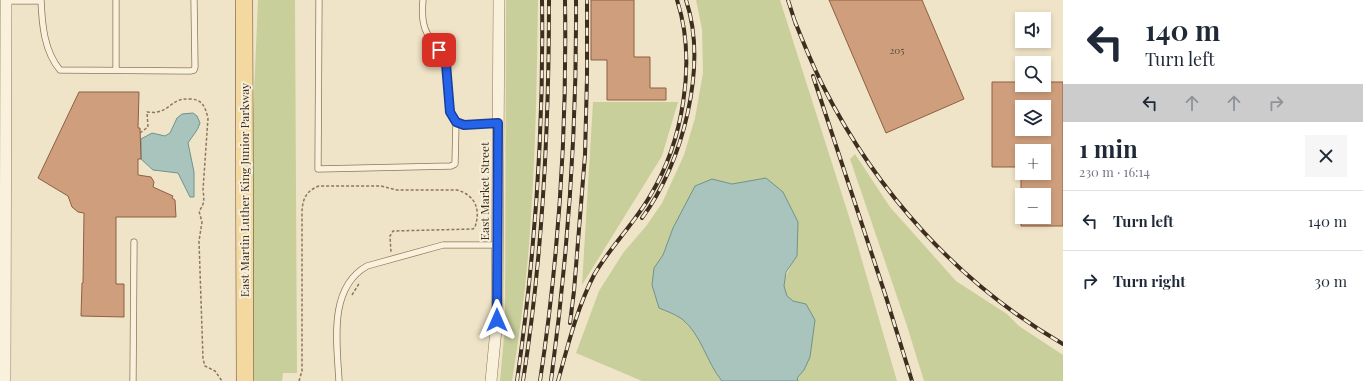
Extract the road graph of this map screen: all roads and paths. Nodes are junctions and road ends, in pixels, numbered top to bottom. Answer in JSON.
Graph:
{"nodes":[{"id":1,"x":6,"y":0,"type":"edge"},
{"id":2,"x":42,"y":0,"type":"edge"},
{"id":3,"x":116,"y":0,"type":"edge"},
{"id":4,"x":194,"y":0,"type":"edge"},
{"id":5,"x":244,"y":0,"type":"edge"},
{"id":6,"x":319,"y":0,"type":"edge"},
{"id":7,"x":423,"y":0,"type":"edge"},
{"id":8,"x":499,"y":0,"type":"edge"},
{"id":9,"x":116,"y":70,"type":"junction"},
{"id":10,"x":456,"y":122,"type":"junction"},
{"id":11,"x":498,"y":123,"type":"junction"},
{"id":12,"x":140,"y":133,"type":"dead end"},
{"id":13,"x":134,"y":242,"type":"dead end"},
{"id":14,"x":498,"y":245,"type":"junction"},
{"id":15,"x":391,"y":259,"type":"junction"},
{"id":16,"x":362,"y":279,"type":"dead end"},
{"id":17,"x":351,"y":296,"type":"dead end"},
{"id":18,"x":5,"y":381,"type":"edge"},
{"id":19,"x":133,"y":381,"type":"edge"},
{"id":20,"x":222,"y":381,"type":"edge"},
{"id":21,"x":245,"y":381,"type":"edge"},
{"id":22,"x":299,"y":381,"type":"edge"},
{"id":23,"x":339,"y":381,"type":"edge"},
{"id":24,"x":491,"y":381,"type":"edge"}],
"edges":[{"from":1,"to":2,"type":"lane"},
{"from":1,"to":18,"type":"street"},
{"from":2,"to":9,"type":"lane"},
{"from":3,"to":9,"type":"lane"},
{"from":4,"to":9,"type":"lane"},
{"from":5,"to":21,"type":"main road","name":"East Martin Luther King Junior Parkway"},
{"from":6,"to":10,"type":"lane"},
{"from":7,"to":10,"type":"lane"},
{"from":8,"to":11,"type":"street","name":"East Market Street"},
{"from":10,"to":11,"type":"lane"},
{"from":11,"to":14,"type":"street","name":"East Market Street"},
{"from":12,"to":20,"type":"path"},
{"from":13,"to":19,"type":"lane"},
{"from":14,"to":15,"type":"lane"},
{"from":14,"to":24,"type":"street","name":"East Market Street"},
{"from":15,"to":22,"type":"path"},
{"from":15,"to":23,"type":"lane"},
{"from":16,"to":17,"type":"path"}]}
